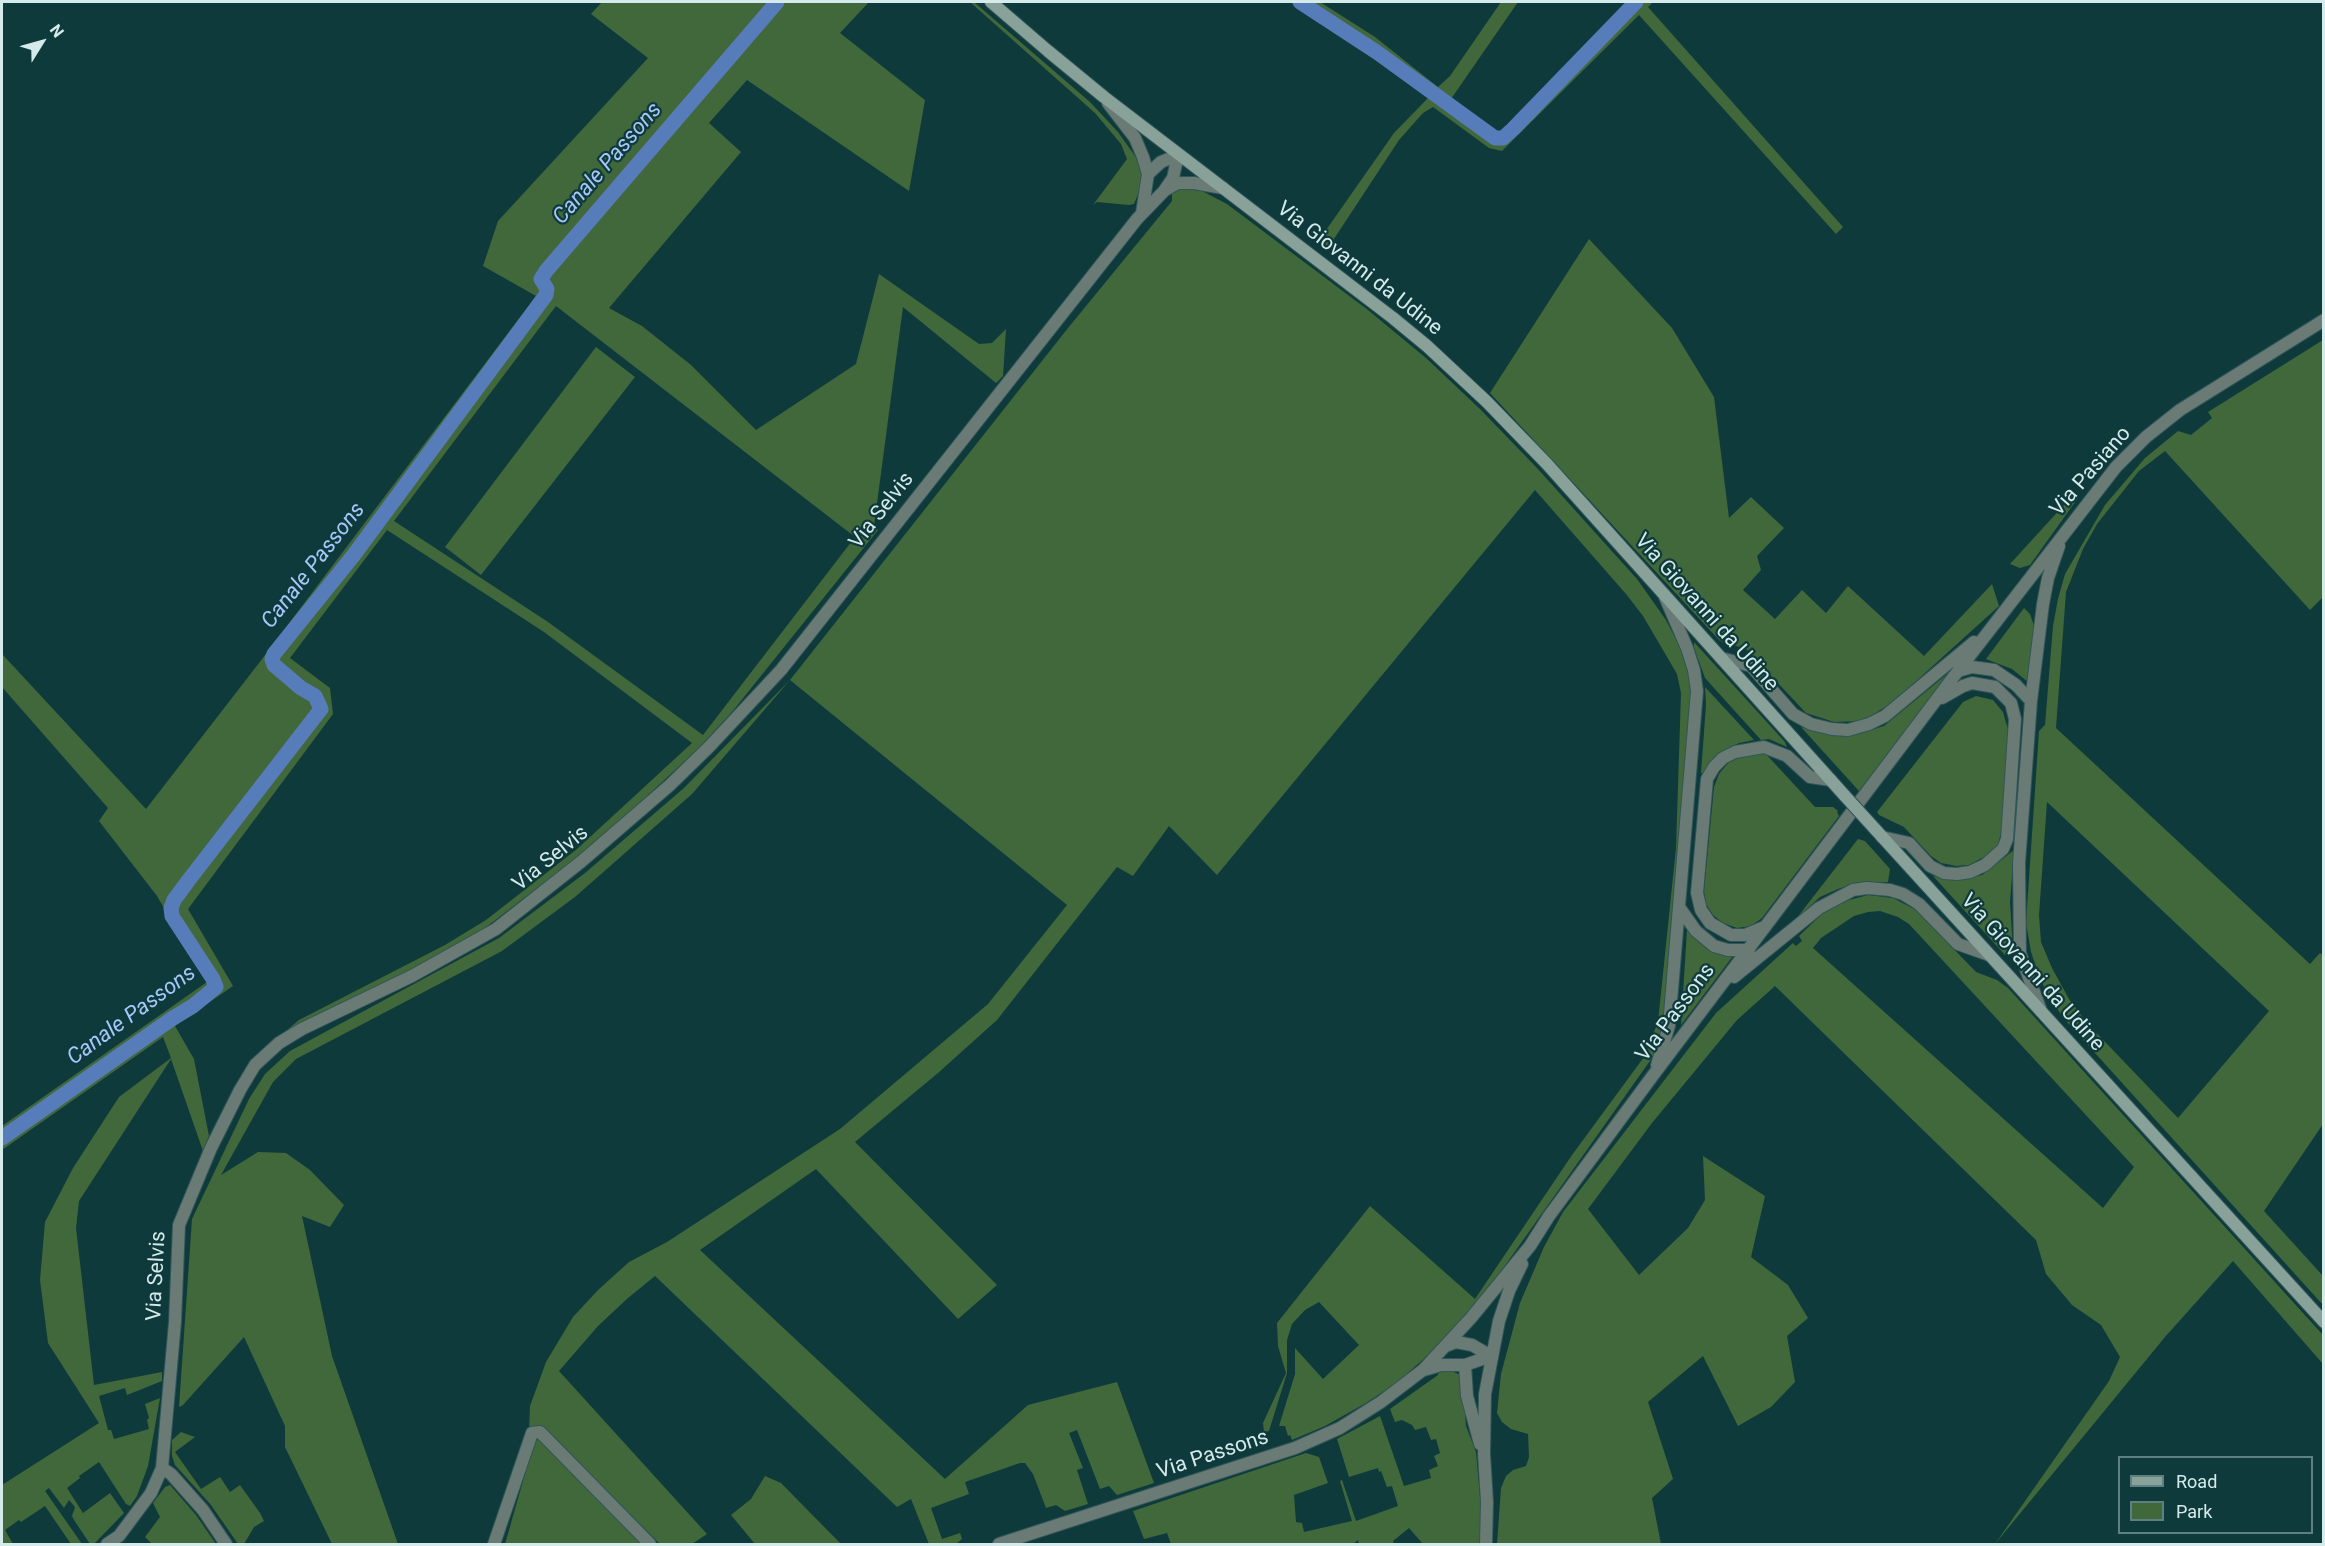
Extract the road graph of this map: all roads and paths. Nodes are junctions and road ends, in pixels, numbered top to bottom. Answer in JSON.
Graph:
{"nodes":[{"id":1,"x":991,"y":2,"type":"edge"},
{"id":2,"x":1104,"y":97,"type":"junction"},
{"id":3,"x":1178,"y":155,"type":"junction"},
{"id":4,"x":1148,"y":174,"type":"junction"},
{"id":5,"x":1223,"y":188,"type":"junction"},
{"id":6,"x":1164,"y":191,"type":"junction"},
{"id":7,"x":1142,"y":213,"type":"junction"},
{"id":8,"x":2324,"y":320,"type":"edge"},
{"id":9,"x":2062,"y":536,"type":"junction"},
{"id":10,"x":2019,"y":592,"type":"junction"},
{"id":11,"x":1665,"y":596,"type":"junction"},
{"id":12,"x":2043,"y":604,"type":"junction"},
{"id":13,"x":1994,"y":625,"type":"junction"},
{"id":14,"x":1721,"y":658,"type":"junction"},
{"id":15,"x":1958,"y":671,"type":"junction"},
{"id":16,"x":2031,"y":701,"type":"junction"},
{"id":17,"x":1936,"y":702,"type":"junction"},
{"id":18,"x":1831,"y":780,"type":"junction"},
{"id":19,"x":1879,"y":833,"type":"junction"},
{"id":20,"x":1679,"y":907,"type":"junction"},
{"id":21,"x":1765,"y":927,"type":"junction"},
{"id":22,"x":1749,"y":950,"type":"junction"},
{"id":23,"x":1989,"y":955,"type":"junction"},
{"id":24,"x":1717,"y":991,"type":"junction"},
{"id":25,"x":2042,"y":1014,"type":"junction"},
{"id":26,"x":1654,"y":1074,"type":"junction"},
{"id":27,"x":1530,"y":1246,"type":"junction"},
{"id":28,"x":2324,"y":1322,"type":"edge"},
{"id":29,"x":1446,"y":1346,"type":"junction"},
{"id":30,"x":1491,"y":1356,"type":"junction"},
{"id":31,"x":1465,"y":1365,"type":"junction"},
{"id":32,"x":1423,"y":1370,"type":"junction"},
{"id":33,"x":1484,"y":1454,"type":"junction"},
{"id":34,"x":162,"y":1468,"type":"junction"},
{"id":35,"x":107,"y":1545,"type":"edge"},
{"id":36,"x":226,"y":1545,"type":"edge"},
{"id":37,"x":494,"y":1545,"type":"edge"},
{"id":38,"x":650,"y":1545,"type":"edge"},
{"id":39,"x":999,"y":1545,"type":"edge"},
{"id":40,"x":1486,"y":1545,"type":"edge"}],
"edges":[{"from":1,"to":2,"type":"main road","name":"Via Giovanni da Udine"},
{"from":2,"to":3,"type":"main road","name":"Via Giovanni da Udine"},
{"from":2,"to":4,"type":"street","name":"Via Selvis"},
{"from":3,"to":4,"type":"street"},
{"from":3,"to":5,"type":"main road","name":"Via Giovanni da Udine"},
{"from":3,"to":6,"type":"street","name":"Via Selvis"},
{"from":4,"to":7,"type":"street","name":"Via Selvis"},
{"from":5,"to":6,"type":"street","name":"Via Selvis"},
{"from":5,"to":11,"type":"main road","name":"Via Giovanni da Udine"},
{"from":6,"to":7,"type":"street","name":"Via Selvis"},
{"from":7,"to":34,"type":"street","name":"Via Selvis"},
{"from":8,"to":9,"type":"street","name":"Via Pasiano"},
{"from":9,"to":10,"type":"street","name":"Via Pasiano"},
{"from":9,"to":12,"type":"street"},
{"from":10,"to":12,"type":"street"},
{"from":10,"to":13,"type":"street","name":"Via Pasiano"},
{"from":11,"to":14,"type":"main road","name":"Via Giovanni da Udine"},
{"from":11,"to":20,"type":"street"},
{"from":12,"to":16,"type":"street"},
{"from":13,"to":14,"type":"street"},
{"from":13,"to":15,"type":"street","name":"Via Pasiano"},
{"from":14,"to":18,"type":"main road","name":"Via Giovanni da Udine"},
{"from":15,"to":16,"type":"street"},
{"from":15,"to":17,"type":"street","name":"Via Pasiano"},
{"from":16,"to":25,"type":"street"},
{"from":17,"to":19,"type":"street"},
{"from":17,"to":21,"type":"street","name":"Via Passons"},
{"from":18,"to":19,"type":"main road","name":"Via Giovanni da Udine","bridge":true},
{"from":18,"to":21,"type":"street"},
{"from":19,"to":23,"type":"main road","name":"Via Giovanni da Udine"},
{"from":20,"to":22,"type":"street"},
{"from":20,"to":26,"type":"street"},
{"from":21,"to":22,"type":"street","name":"Via Passons"},
{"from":22,"to":24,"type":"street","name":"Via Passons"},
{"from":23,"to":24,"type":"street"},
{"from":23,"to":25,"type":"main road","name":"Via Giovanni da Udine"},
{"from":24,"to":26,"type":"street","name":"Via Passons"},
{"from":25,"to":28,"type":"main road","name":"Via Giovanni da Udine"},
{"from":26,"to":27,"type":"street","name":"Via Passons"},
{"from":27,"to":29,"type":"street","name":"Via Passons"},
{"from":27,"to":30,"type":"street"},
{"from":29,"to":30,"type":"street"},
{"from":29,"to":32,"type":"street","name":"Via Passons"},
{"from":30,"to":31,"type":"street","name":"Via Passons"},
{"from":30,"to":33,"type":"street"},
{"from":31,"to":32,"type":"street","name":"Via Passons"},
{"from":31,"to":33,"type":"street"},
{"from":32,"to":39,"type":"street","name":"Via Passons"},
{"from":33,"to":40,"type":"street"},
{"from":34,"to":35,"type":"street","name":"Via Selvis"},
{"from":34,"to":36,"type":"street"},
{"from":37,"to":38,"type":"street"}]}
